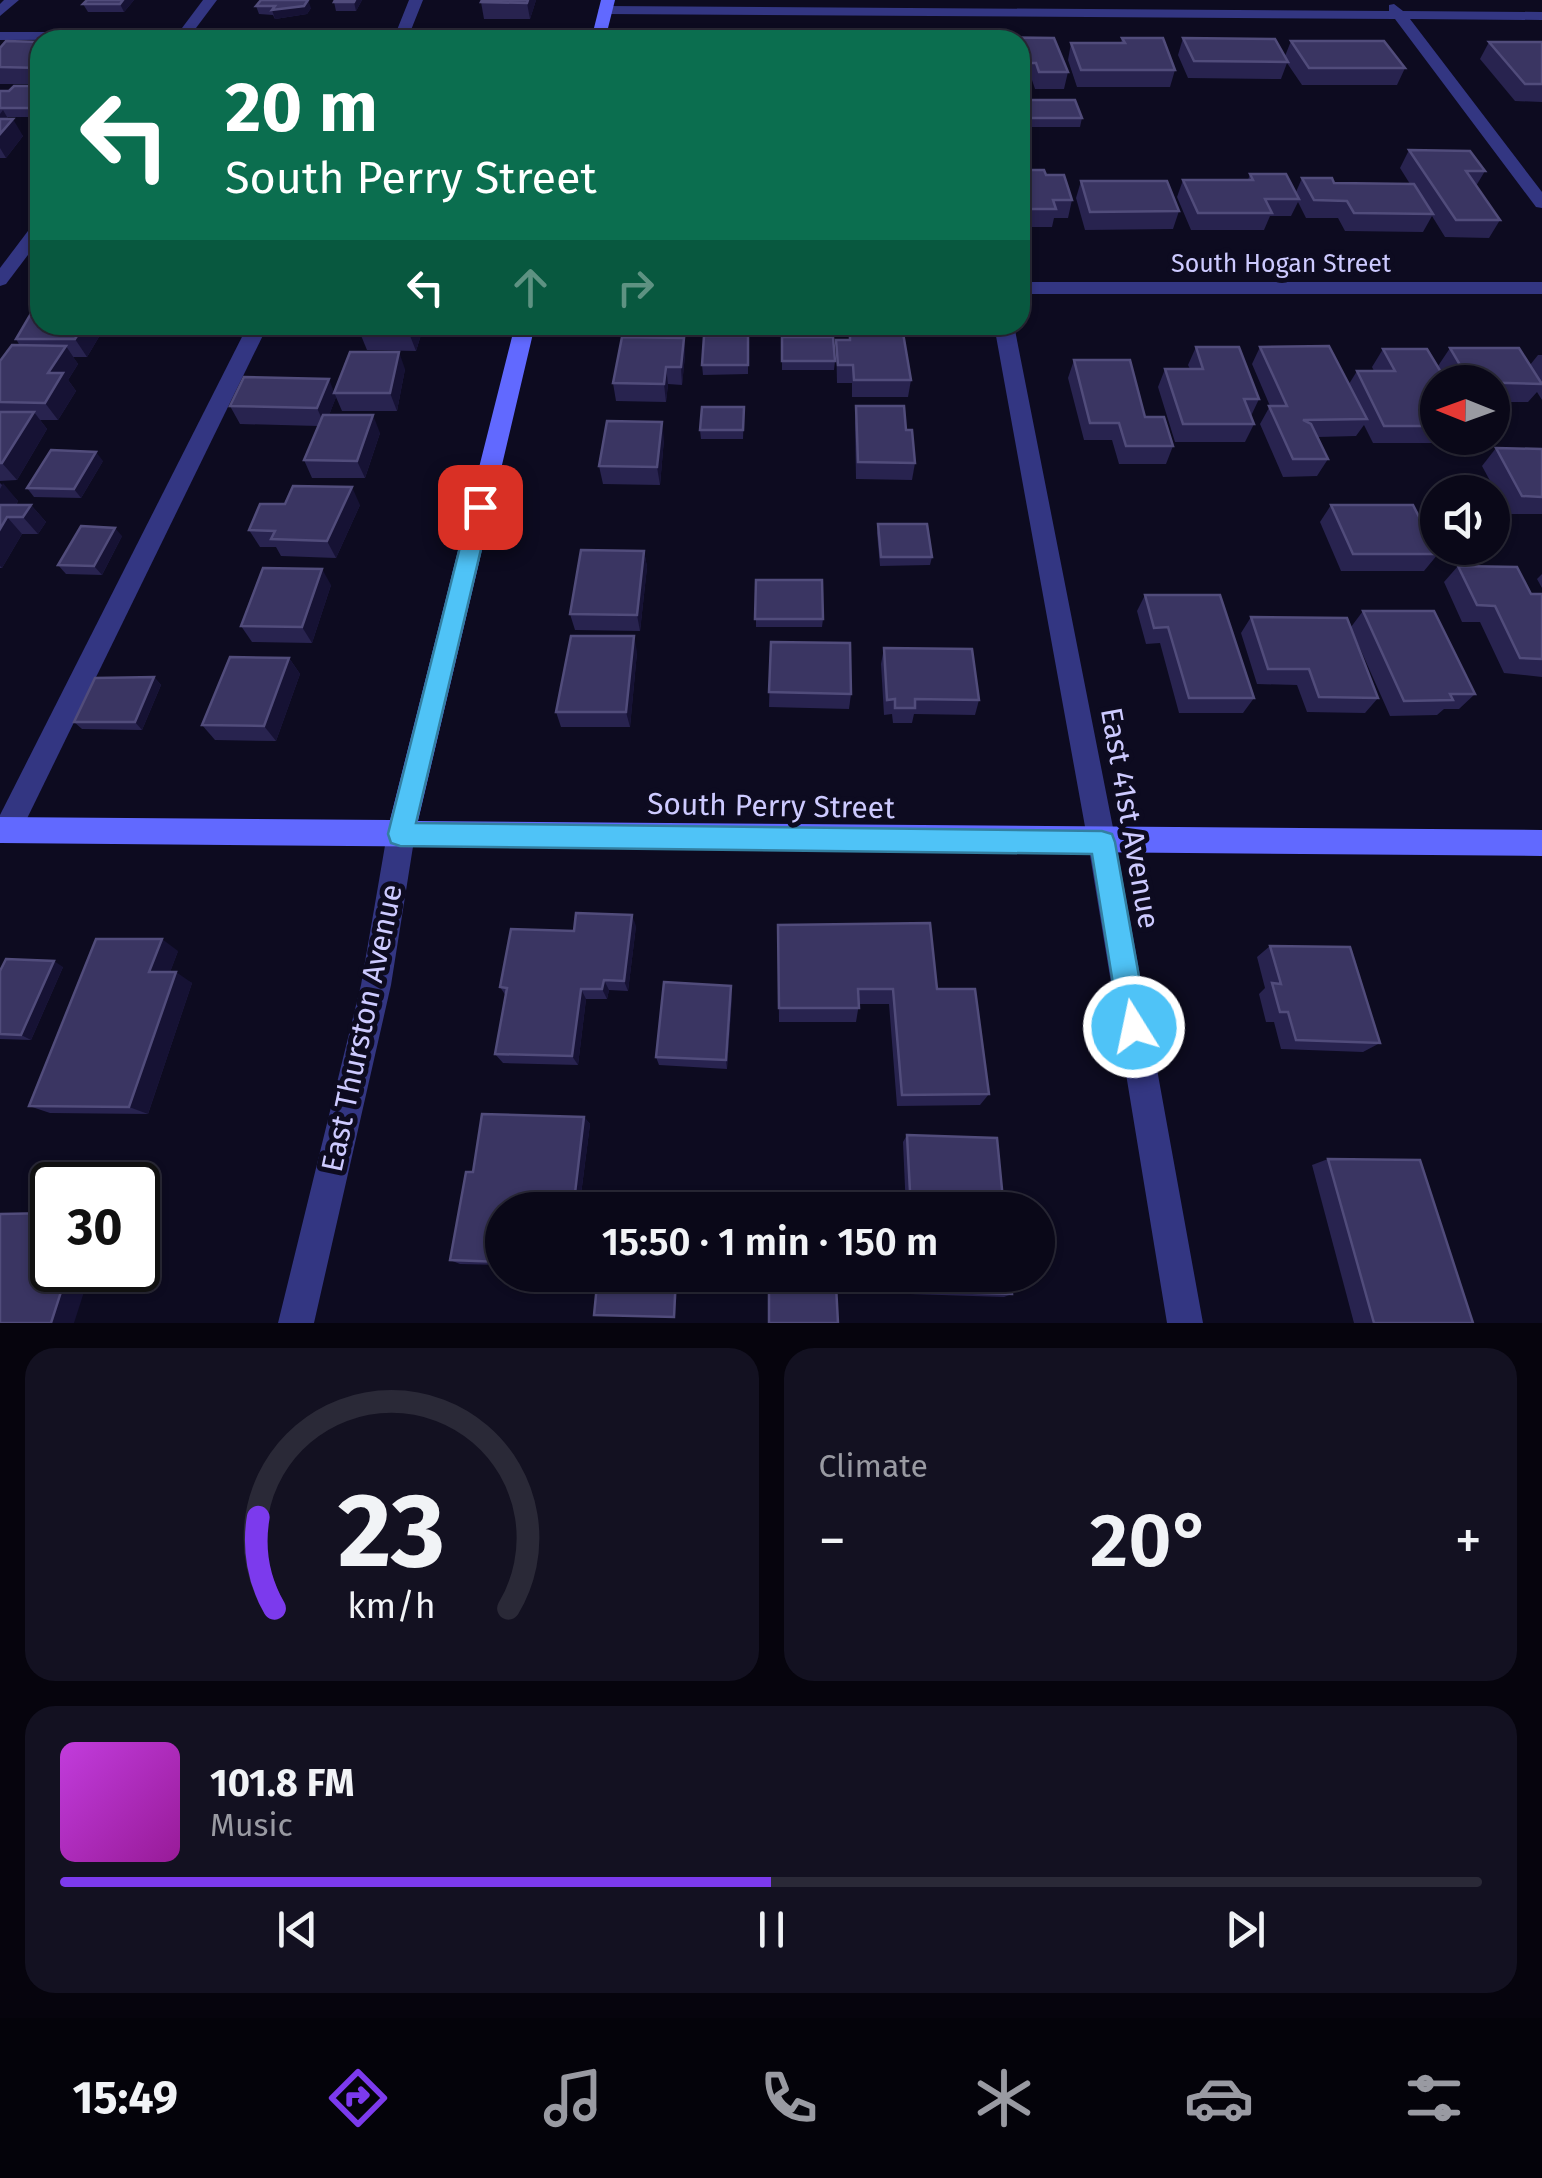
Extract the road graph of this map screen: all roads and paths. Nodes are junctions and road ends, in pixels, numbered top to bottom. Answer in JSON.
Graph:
{"nodes":[{"id":1,"x":12,"y":0,"type":"edge"},
{"id":2,"x":210,"y":0,"type":"edge"},
{"id":3,"x":416,"y":0,"type":"edge"},
{"id":4,"x":1388,"y":0,"type":"edge"},
{"id":5,"x":606,"y":5,"type":"edge"},
{"id":6,"x":0,"y":12,"type":"edge"},
{"id":7,"x":1400,"y":16,"type":"junction"},
{"id":8,"x":1542,"y":16,"type":"edge"},
{"id":9,"x":187,"y":30,"type":"edge"},
{"id":10,"x":404,"y":30,"type":"edge"},
{"id":11,"x":600,"y":30,"type":"edge"},
{"id":12,"x":0,"y":36,"type":"edge"},
{"id":13,"x":30,"y":36,"type":"edge"},
{"id":14,"x":1542,"y":203,"type":"edge"},
{"id":15,"x":30,"y":240,"type":"edge"},
{"id":16,"x":0,"y":280,"type":"edge"},
{"id":17,"x":1030,"y":288,"type":"edge"},
{"id":18,"x":1542,"y":288,"type":"edge"},
{"id":19,"x":253,"y":335,"type":"edge"},
{"id":20,"x":523,"y":335,"type":"edge"},
{"id":21,"x":1006,"y":335,"type":"edge"},
{"id":22,"x":4,"y":830,"type":"edge"},
{"id":23,"x":400,"y":834,"type":"junction"},
{"id":24,"x":1102,"y":842,"type":"junction"},
{"id":25,"x":1542,"y":843,"type":"edge"},
{"id":26,"x":296,"y":1323,"type":"edge"},
{"id":27,"x":1184,"y":1323,"type":"edge"}],
"edges":[{"from":1,"to":6,"type":"street"},
{"from":2,"to":9,"type":"street"},
{"from":3,"to":10,"type":"street"},
{"from":4,"to":7,"type":"street"},
{"from":5,"to":7,"type":"street"},
{"from":5,"to":11,"type":"street"},
{"from":7,"to":8,"type":"street"},
{"from":7,"to":14,"type":"street"},
{"from":12,"to":13,"type":"street"},
{"from":15,"to":16,"type":"street"},
{"from":17,"to":18,"type":"street","name":"South Hogan Street"},
{"from":19,"to":22,"type":"street"},
{"from":20,"to":23,"type":"street","name":"East Thurston Avenue"},
{"from":21,"to":24,"type":"street","name":"East 41st Avenue"},
{"from":22,"to":23,"type":"street","name":"South Perry Street"},
{"from":23,"to":24,"type":"street","name":"South Perry Street"},
{"from":23,"to":26,"type":"street","name":"East Thurston Avenue"},
{"from":24,"to":25,"type":"street","name":"South Perry Street"},
{"from":24,"to":27,"type":"street","name":"East 41st Avenue"}]}
